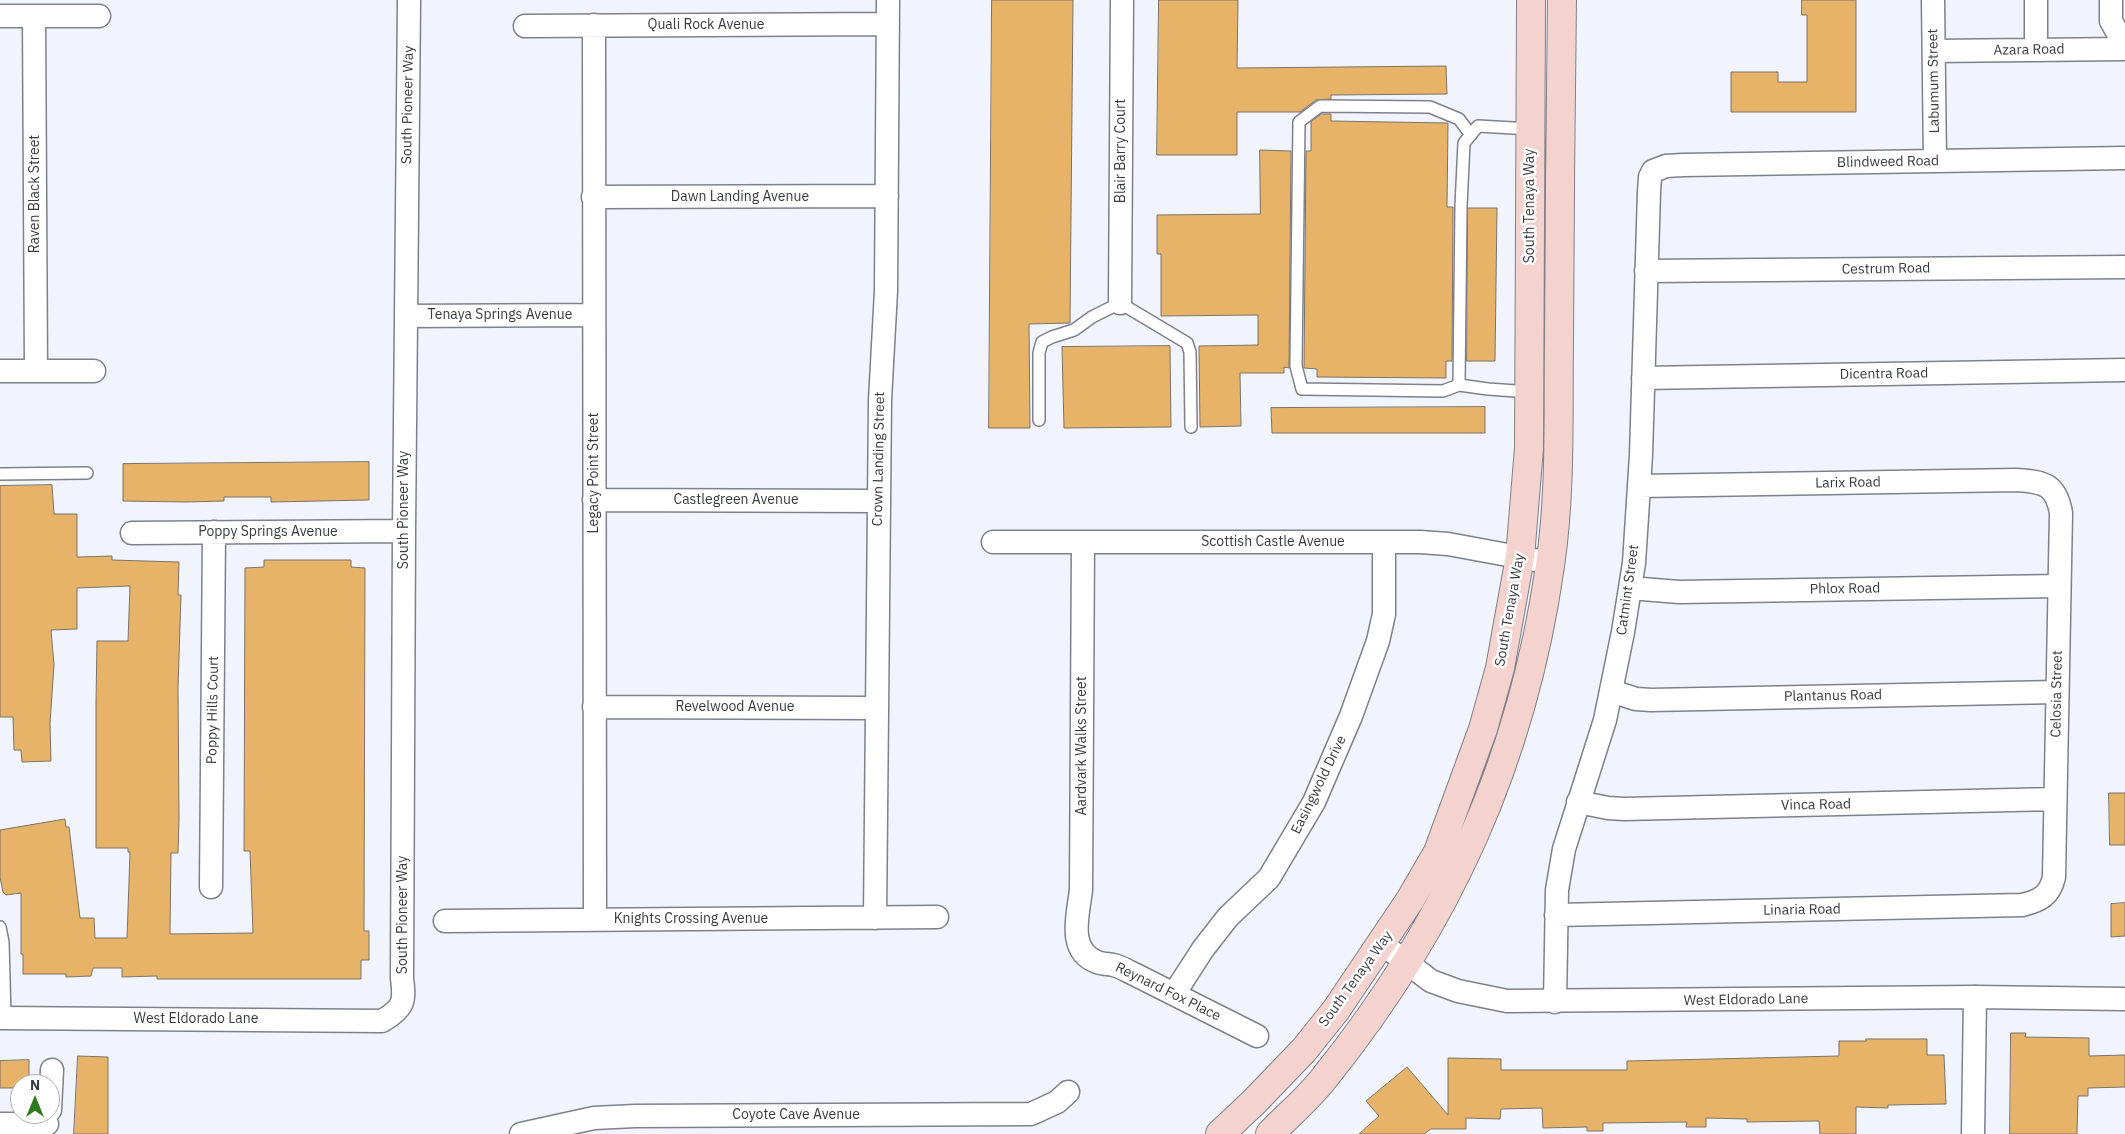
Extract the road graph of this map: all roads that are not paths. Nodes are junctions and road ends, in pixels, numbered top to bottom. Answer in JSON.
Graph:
{"nodes":[{"id":1,"x":409,"y":0,"type":"edge"},
{"id":2,"x":888,"y":0,"type":"edge"},
{"id":3,"x":1122,"y":0,"type":"edge"},
{"id":4,"x":1531,"y":0,"type":"edge"},
{"id":5,"x":1562,"y":0,"type":"edge"},
{"id":6,"x":1933,"y":0,"type":"edge"},
{"id":7,"x":2036,"y":0,"type":"edge"},
{"id":8,"x":2111,"y":0,"type":"edge"},
{"id":9,"x":0,"y":16,"type":"edge"},
{"id":10,"x":34,"y":16,"type":"junction"},
{"id":11,"x":99,"y":16,"type":"dead end"},
{"id":12,"x":888,"y":24,"type":"junction"},
{"id":13,"x":594,"y":25,"type":"junction"},
{"id":14,"x":524,"y":26,"type":"dead end"},
{"id":15,"x":2125,"y":47,"type":"edge"},
{"id":16,"x":2036,"y":49,"type":"junction"},
{"id":17,"x":1934,"y":51,"type":"junction"},
{"id":18,"x":1530,"y":129,"type":"junction"},
{"id":19,"x":1471,"y":135,"type":"junction"},
{"id":20,"x":2125,"y":158,"type":"edge"},
{"id":21,"x":1935,"y":161,"type":"junction"},
{"id":22,"x":1653,"y":171,"type":"joint"},
{"id":23,"x":887,"y":196,"type":"junction"},
{"id":24,"x":593,"y":198,"type":"junction"},
{"id":25,"x":2125,"y":266,"type":"edge"},
{"id":26,"x":1646,"y":271,"type":"junction"},
{"id":27,"x":1120,"y":303,"type":"junction"},
{"id":28,"x":593,"y":315,"type":"junction"},
{"id":29,"x":406,"y":316,"type":"junction"},
{"id":30,"x":2125,"y":370,"type":"edge"},
{"id":31,"x":0,"y":371,"type":"edge"},
{"id":32,"x":36,"y":371,"type":"junction"},
{"id":33,"x":94,"y":371,"type":"dead end"},
{"id":34,"x":1643,"y":378,"type":"junction"},
{"id":35,"x":1459,"y":385,"type":"junction"},
{"id":36,"x":1530,"y":392,"type":"junction"},
{"id":37,"x":1039,"y":420,"type":"dead end"},
{"id":38,"x":1191,"y":427,"type":"dead end"},
{"id":39,"x":87,"y":473,"type":"dead end"},
{"id":40,"x":0,"y":474,"type":"edge"},
{"id":41,"x":1639,"y":486,"type":"junction"},
{"id":42,"x":2053,"y":491,"type":"joint"},
{"id":43,"x":594,"y":500,"type":"junction"},
{"id":44,"x":878,"y":501,"type":"junction"},
{"id":45,"x":404,"y":531,"type":"junction"},
{"id":46,"x":214,"y":532,"type":"junction"},
{"id":47,"x":132,"y":533,"type":"dead end"},
{"id":48,"x":993,"y":542,"type":"dead end"},
{"id":49,"x":1083,"y":542,"type":"junction"},
{"id":50,"x":1384,"y":542,"type":"junction"},
{"id":51,"x":1520,"y":557,"type":"junction"},
{"id":52,"x":1550,"y":563,"type":"junction"},
{"id":53,"x":2059,"y":586,"type":"junction"},
{"id":54,"x":1630,"y":588,"type":"junction"},
{"id":55,"x":1611,"y":691,"type":"junction"},
{"id":56,"x":2057,"y":692,"type":"junction"},
{"id":57,"x":594,"y":707,"type":"junction"},
{"id":58,"x":875,"y":708,"type":"junction"},
{"id":59,"x":2055,"y":799,"type":"junction"},
{"id":60,"x":1578,"y":802,"type":"junction"},
{"id":61,"x":211,"y":887,"type":"dead end"},
{"id":62,"x":2045,"y":896,"type":"joint"},
{"id":63,"x":1556,"y":915,"type":"junction"},
{"id":64,"x":937,"y":917,"type":"dead end"},
{"id":65,"x":874,"y":918,"type":"junction"},
{"id":66,"x":594,"y":920,"type":"junction"},
{"id":67,"x":445,"y":921,"type":"dead end"},
{"id":68,"x":0,"y":927,"type":"edge"},
{"id":69,"x":1382,"y":944,"type":"junction"},
{"id":70,"x":1080,"y":949,"type":"joint"},
{"id":71,"x":1407,"y":964,"type":"junction"},
{"id":72,"x":1174,"y":994,"type":"junction"},
{"id":73,"x":1974,"y":997,"type":"junction"},
{"id":74,"x":2125,"y":1000,"type":"edge"},
{"id":75,"x":1555,"y":1002,"type":"junction"},
{"id":76,"x":391,"y":1016,"type":"joint"},
{"id":77,"x":2,"y":1018,"type":"edge"},
{"id":78,"x":1257,"y":1036,"type":"dead end"},
{"id":79,"x":52,"y":1070,"type":"dead end"},
{"id":80,"x":52,"y":1074,"type":"edge"},
{"id":81,"x":1068,"y":1092,"type":"dead end"},
{"id":82,"x":759,"y":1124,"type":"edge"},
{"id":83,"x":950,"y":1124,"type":"edge"},
{"id":84,"x":521,"y":1134,"type":"edge"},
{"id":85,"x":1220,"y":1134,"type":"edge"},
{"id":86,"x":1270,"y":1134,"type":"edge"},
{"id":87,"x":1973,"y":1134,"type":"edge"}],
"edges":[{"from":1,"to":29,"type":"street","name":"South Pioneer Way"},
{"from":2,"to":12,"type":"street","name":"Crown Landing Street"},
{"from":3,"to":27,"type":"street","name":"Blair Barry Court"},
{"from":4,"to":18,"type":"street","name":"South Tenaya Way"},
{"from":5,"to":52,"type":"street"},
{"from":6,"to":17,"type":"street","name":"Labumum Street"},
{"from":7,"to":16,"type":"street"},
{"from":8,"to":15,"type":"street"},
{"from":9,"to":10,"type":"street"},
{"from":10,"to":11,"type":"street"},
{"from":10,"to":32,"type":"street","name":"Raven Black Street"},
{"from":12,"to":13,"type":"street","name":"Quali Rock Avenue"},
{"from":12,"to":23,"type":"street","name":"Crown Landing Street"},
{"from":13,"to":14,"type":"street","name":"Quali Rock Avenue"},
{"from":13,"to":24,"type":"street","name":"Legacy Point Street"},
{"from":15,"to":16,"type":"street","name":"Azara Road"},
{"from":16,"to":17,"type":"street","name":"Azara Road"},
{"from":17,"to":21,"type":"street","name":"Labumum Street"},
{"from":18,"to":19,"type":"lane"},
{"from":18,"to":36,"type":"street","name":"South Tenaya Way"},
{"from":19,"to":35,"type":"lane"},
{"from":19,"to":35,"type":"lane"},
{"from":20,"to":21,"type":"street","name":"Blindweed Road"},
{"from":21,"to":22,"type":"street","name":"Blindweed Road"},
{"from":22,"to":26,"type":"street","name":"Catmint Street"},
{"from":23,"to":24,"type":"street","name":"Dawn Landing Avenue"},
{"from":23,"to":44,"type":"street","name":"Crown Landing Street"},
{"from":24,"to":28,"type":"street","name":"Legacy Point Street"},
{"from":25,"to":26,"type":"street","name":"Cestrum Road"},
{"from":26,"to":34,"type":"street","name":"Catmint Street"},
{"from":27,"to":37,"type":"lane"},
{"from":27,"to":38,"type":"lane"},
{"from":28,"to":29,"type":"street","name":"Tenaya Springs Avenue"},
{"from":28,"to":43,"type":"street","name":"Legacy Point Street"},
{"from":29,"to":45,"type":"street","name":"South Pioneer Way"},
{"from":30,"to":34,"type":"street","name":"Dicentra Road"},
{"from":31,"to":32,"type":"street"},
{"from":32,"to":33,"type":"street"},
{"from":34,"to":41,"type":"street","name":"Catmint Street"},
{"from":35,"to":36,"type":"lane"},
{"from":36,"to":51,"type":"street","name":"South Tenaya Way"},
{"from":39,"to":40,"type":"lane"},
{"from":41,"to":42,"type":"street","name":"Larix Road"},
{"from":41,"to":54,"type":"street","name":"Catmint Street"},
{"from":42,"to":53,"type":"street","name":"Celosia Street"},
{"from":43,"to":44,"type":"street","name":"Castlegreen Avenue"},
{"from":43,"to":57,"type":"street","name":"Legacy Point Street"},
{"from":44,"to":58,"type":"street","name":"Crown Landing Street"},
{"from":45,"to":46,"type":"street","name":"Poppy Springs Avenue"},
{"from":45,"to":76,"type":"street","name":"South Pioneer Way"},
{"from":46,"to":47,"type":"street","name":"Poppy Springs Avenue"},
{"from":46,"to":61,"type":"street","name":"Poppy Hills Court"},
{"from":48,"to":49,"type":"street","name":"Scottish Castle Avenue"},
{"from":49,"to":50,"type":"street","name":"Scottish Castle Avenue"},
{"from":49,"to":70,"type":"street","name":"Aardvark Walks Street"},
{"from":50,"to":51,"type":"street","name":"Scottish Castle Avenue"},
{"from":50,"to":72,"type":"street","name":"Easingwold Drive"},
{"from":51,"to":52,"type":"street","name":"Scottish Castle Avenue"},
{"from":51,"to":69,"type":"street","name":"South Tenaya Way"},
{"from":52,"to":71,"type":"street"},
{"from":53,"to":54,"type":"street","name":"Phlox Road"},
{"from":53,"to":56,"type":"street","name":"Celosia Street"},
{"from":54,"to":55,"type":"street","name":"Catmint Street"},
{"from":55,"to":56,"type":"street","name":"Plantanus Road"},
{"from":55,"to":60,"type":"street","name":"Catmint Street"},
{"from":56,"to":59,"type":"street","name":"Celosia Street"},
{"from":57,"to":58,"type":"street","name":"Revelwood Avenue"},
{"from":57,"to":66,"type":"street","name":"Legacy Point Street"},
{"from":58,"to":65,"type":"street","name":"Crown Landing Street"},
{"from":59,"to":60,"type":"street","name":"Vinca Road"},
{"from":59,"to":62,"type":"street","name":"Celosia Street"},
{"from":60,"to":63,"type":"street","name":"Catmint Street"},
{"from":62,"to":63,"type":"street","name":"Linaria Road"},
{"from":63,"to":75,"type":"street","name":"Catmint Street"},
{"from":64,"to":65,"type":"street","name":"Knights Crossing Avenue"},
{"from":65,"to":66,"type":"street","name":"Knights Crossing Avenue"},
{"from":66,"to":67,"type":"street","name":"Knights Crossing Avenue"},
{"from":68,"to":77,"type":"lane"},
{"from":69,"to":71,"type":"street","name":"West Eldorado Lane"},
{"from":69,"to":85,"type":"street","name":"South Tenaya Way"},
{"from":70,"to":72,"type":"street","name":"Reynard Fox Place"},
{"from":71,"to":75,"type":"street","name":"West Eldorado Lane"},
{"from":71,"to":86,"type":"street"},
{"from":72,"to":78,"type":"street","name":"Reynard Fox Place"},
{"from":73,"to":74,"type":"street","name":"West Eldorado Lane"},
{"from":73,"to":75,"type":"street","name":"West Eldorado Lane"},
{"from":73,"to":87,"type":"street"},
{"from":76,"to":77,"type":"street","name":"West Eldorado Lane"},
{"from":79,"to":80,"type":"street"},
{"from":81,"to":83,"type":"street","name":"Coyote Cave Avenue"},
{"from":82,"to":83,"type":"street","name":"Coyote Cave Avenue"},
{"from":82,"to":84,"type":"street","name":"Coyote Cave Avenue"}]}
